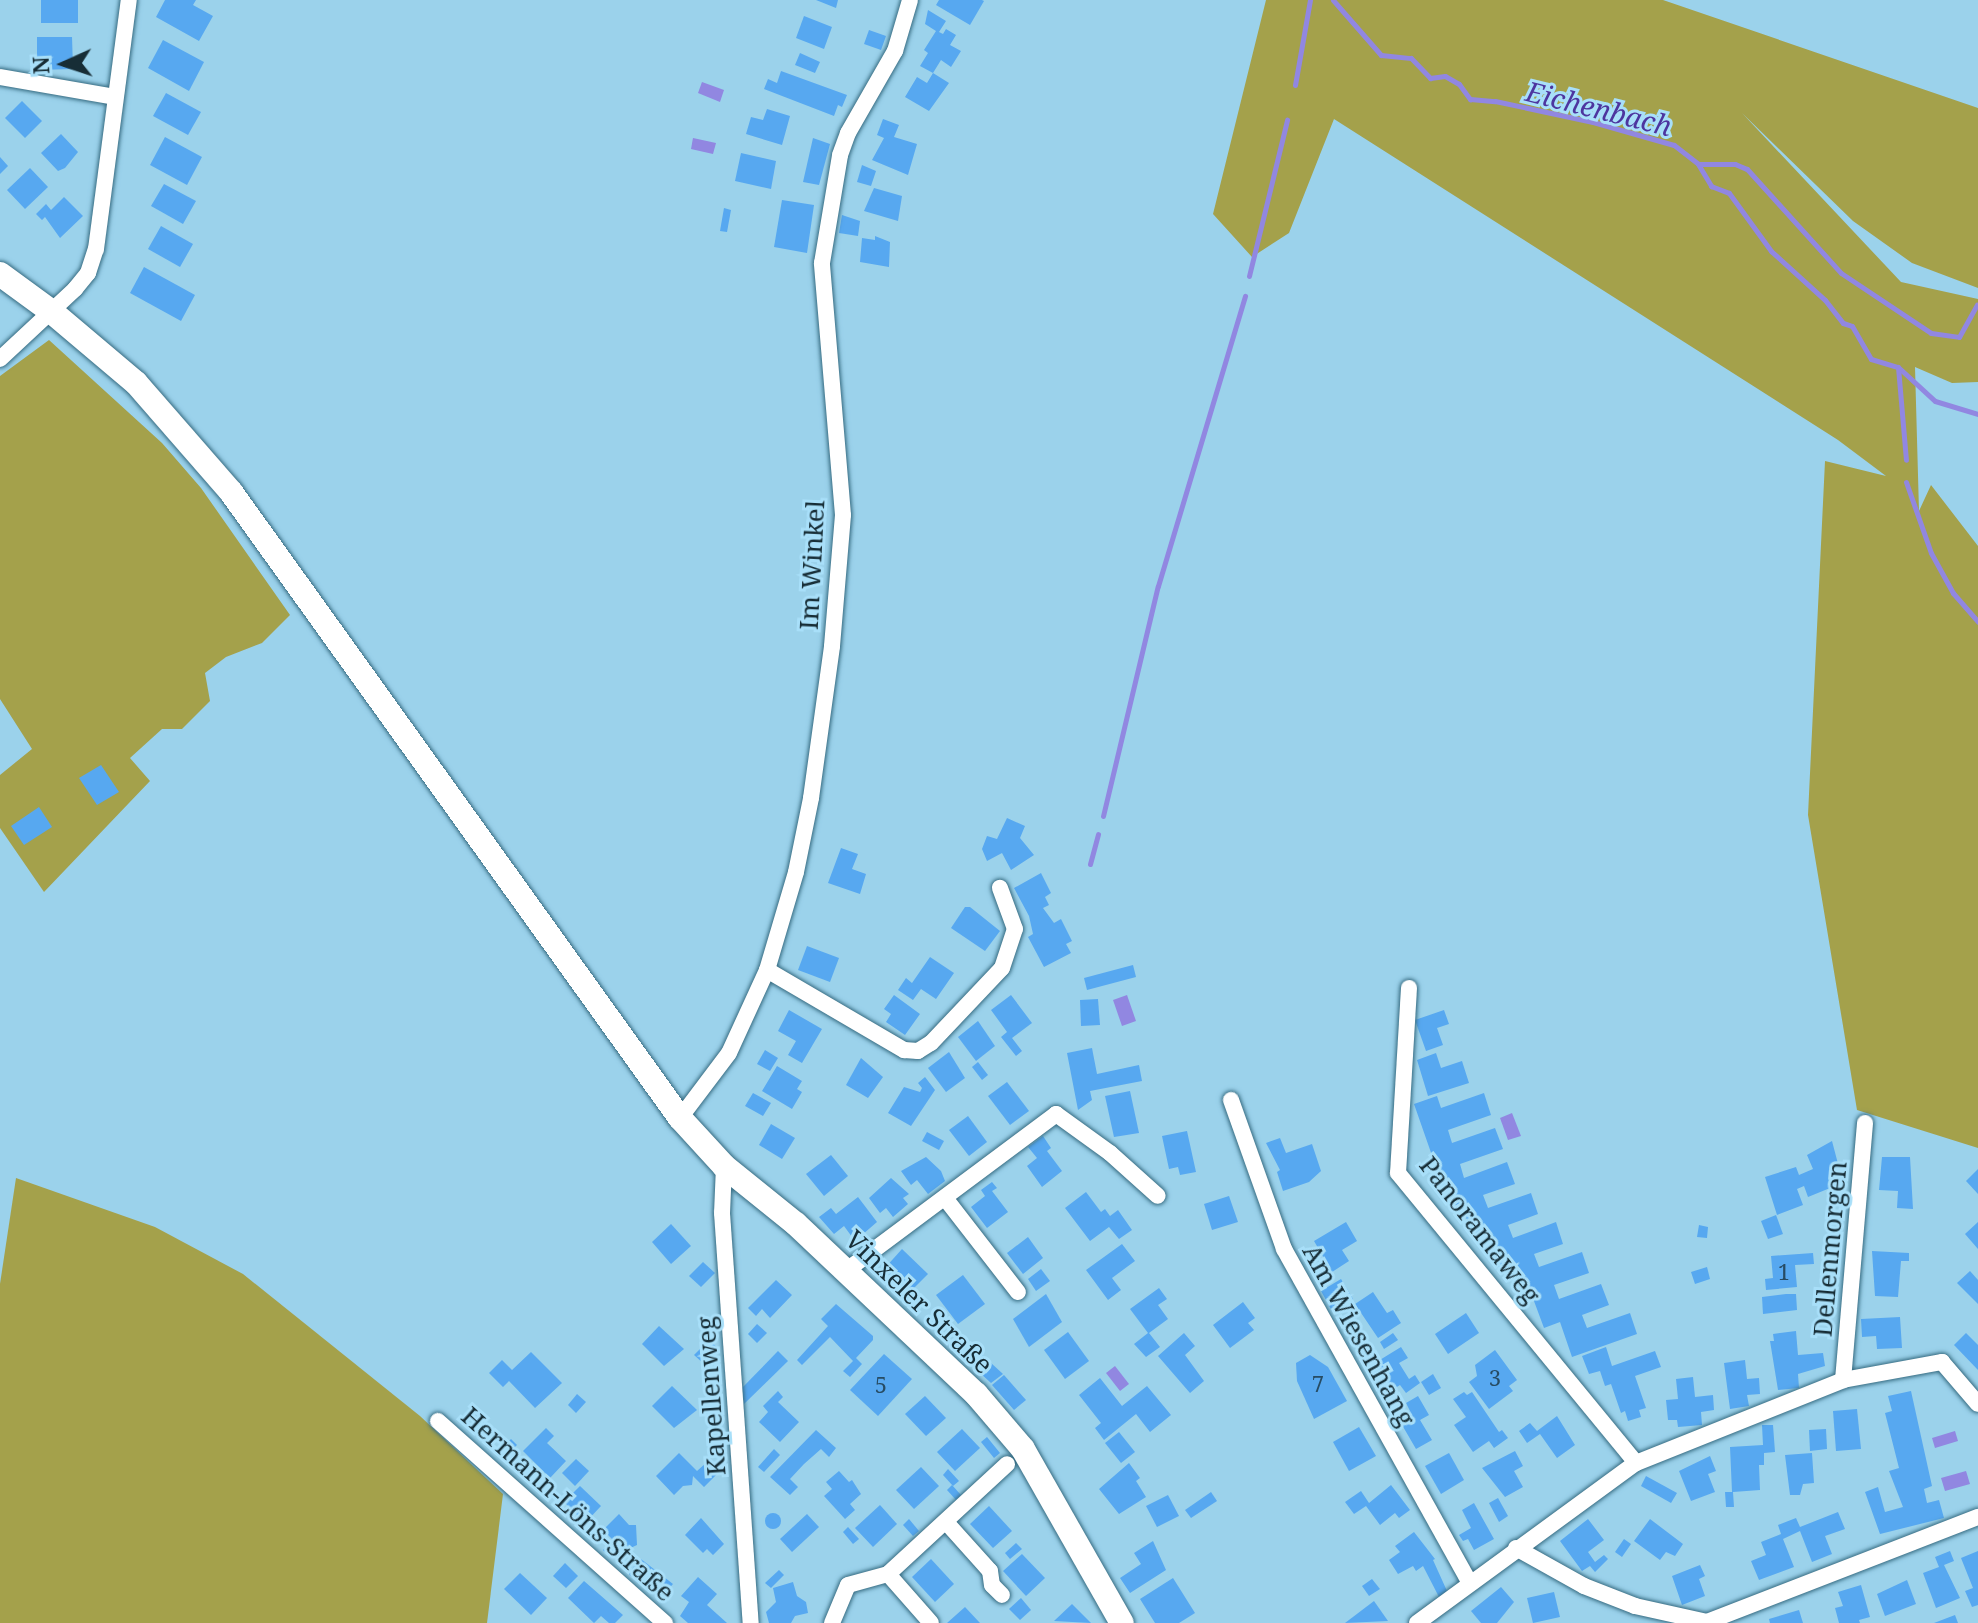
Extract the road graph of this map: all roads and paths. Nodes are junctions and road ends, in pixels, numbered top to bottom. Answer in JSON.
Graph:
{"nodes":[{"id":1,"x":129,"y":0,"type":"edge"},
{"id":2,"x":910,"y":0,"type":"edge"},
{"id":3,"x":0,"y":77,"type":"edge"},
{"id":4,"x":115,"y":97,"type":"junction"},
{"id":5,"x":0,"y":274,"type":"edge"},
{"id":6,"x":52,"y":312,"type":"junction"},
{"id":7,"x":0,"y":359,"type":"edge"},
{"id":8,"x":1000,"y":888,"type":"dead end"},
{"id":9,"x":767,"y":970,"type":"junction"},
{"id":10,"x":1409,"y":988,"type":"dead end"},
{"id":11,"x":1231,"y":1100,"type":"dead end"},
{"id":12,"x":680,"y":1118,"type":"junction"},
{"id":13,"x":1865,"y":1123,"type":"dead end"},
{"id":14,"x":724,"y":1166,"type":"junction"},
{"id":15,"x":1158,"y":1196,"type":"dead end"},
{"id":16,"x":945,"y":1198,"type":"junction"},
{"id":17,"x":847,"y":1270,"type":"junction"},
{"id":18,"x":1018,"y":1292,"type":"dead end"},
{"id":19,"x":1843,"y":1380,"type":"junction"},
{"id":20,"x":1978,"y":1404,"type":"edge"},
{"id":21,"x":438,"y":1421,"type":"dead end"},
{"id":22,"x":1636,"y":1463,"type":"junction"},
{"id":23,"x":1007,"y":1464,"type":"dead end"},
{"id":24,"x":1978,"y":1517,"type":"edge"},
{"id":25,"x":946,"y":1522,"type":"junction"},
{"id":26,"x":1516,"y":1548,"type":"junction"},
{"id":27,"x":888,"y":1574,"type":"junction"},
{"id":28,"x":1470,"y":1583,"type":"junction"},
{"id":29,"x":1002,"y":1595,"type":"dead end"},
{"id":30,"x":665,"y":1623,"type":"edge"},
{"id":31,"x":751,"y":1623,"type":"edge"},
{"id":32,"x":832,"y":1623,"type":"edge"},
{"id":33,"x":931,"y":1623,"type":"edge"},
{"id":34,"x":1122,"y":1623,"type":"edge"},
{"id":35,"x":1417,"y":1623,"type":"edge"}],
"edges":[{"from":1,"to":4,"type":"street"},
{"from":2,"to":9,"type":"street","name":"Im Winkel"},
{"from":3,"to":4,"type":"street"},
{"from":4,"to":6,"type":"street"},
{"from":5,"to":6,"type":"main road","name":"Vinxeler Straße"},
{"from":6,"to":7,"type":"street"},
{"from":6,"to":12,"type":"main road","name":"Vinxeler Straße"},
{"from":8,"to":9,"type":"street"},
{"from":9,"to":12,"type":"street","name":"Im Winkel"},
{"from":10,"to":22,"type":"street","name":"Panoramaweg"},
{"from":11,"to":28,"type":"street","name":"Am Wiesenhang"},
{"from":12,"to":14,"type":"main road","name":"Vinxeler Straße"},
{"from":13,"to":19,"type":"street","name":"Dellenmorgen"},
{"from":14,"to":17,"type":"main road","name":"Vinxeler Straße"},
{"from":14,"to":31,"type":"street","name":"Kapellenweg"},
{"from":15,"to":16,"type":"street"},
{"from":16,"to":17,"type":"street"},
{"from":16,"to":18,"type":"street"},
{"from":17,"to":34,"type":"main road","name":"Vinxeler Straße"},
{"from":19,"to":20,"type":"street"},
{"from":19,"to":22,"type":"street"},
{"from":21,"to":30,"type":"street","name":"Hermann-Löns-Straße"},
{"from":22,"to":26,"type":"street"},
{"from":23,"to":25,"type":"street"},
{"from":24,"to":26,"type":"street"},
{"from":25,"to":27,"type":"street"},
{"from":25,"to":29,"type":"street"},
{"from":26,"to":28,"type":"street"},
{"from":27,"to":32,"type":"street"},
{"from":27,"to":33,"type":"street"},
{"from":28,"to":35,"type":"street"}]}
